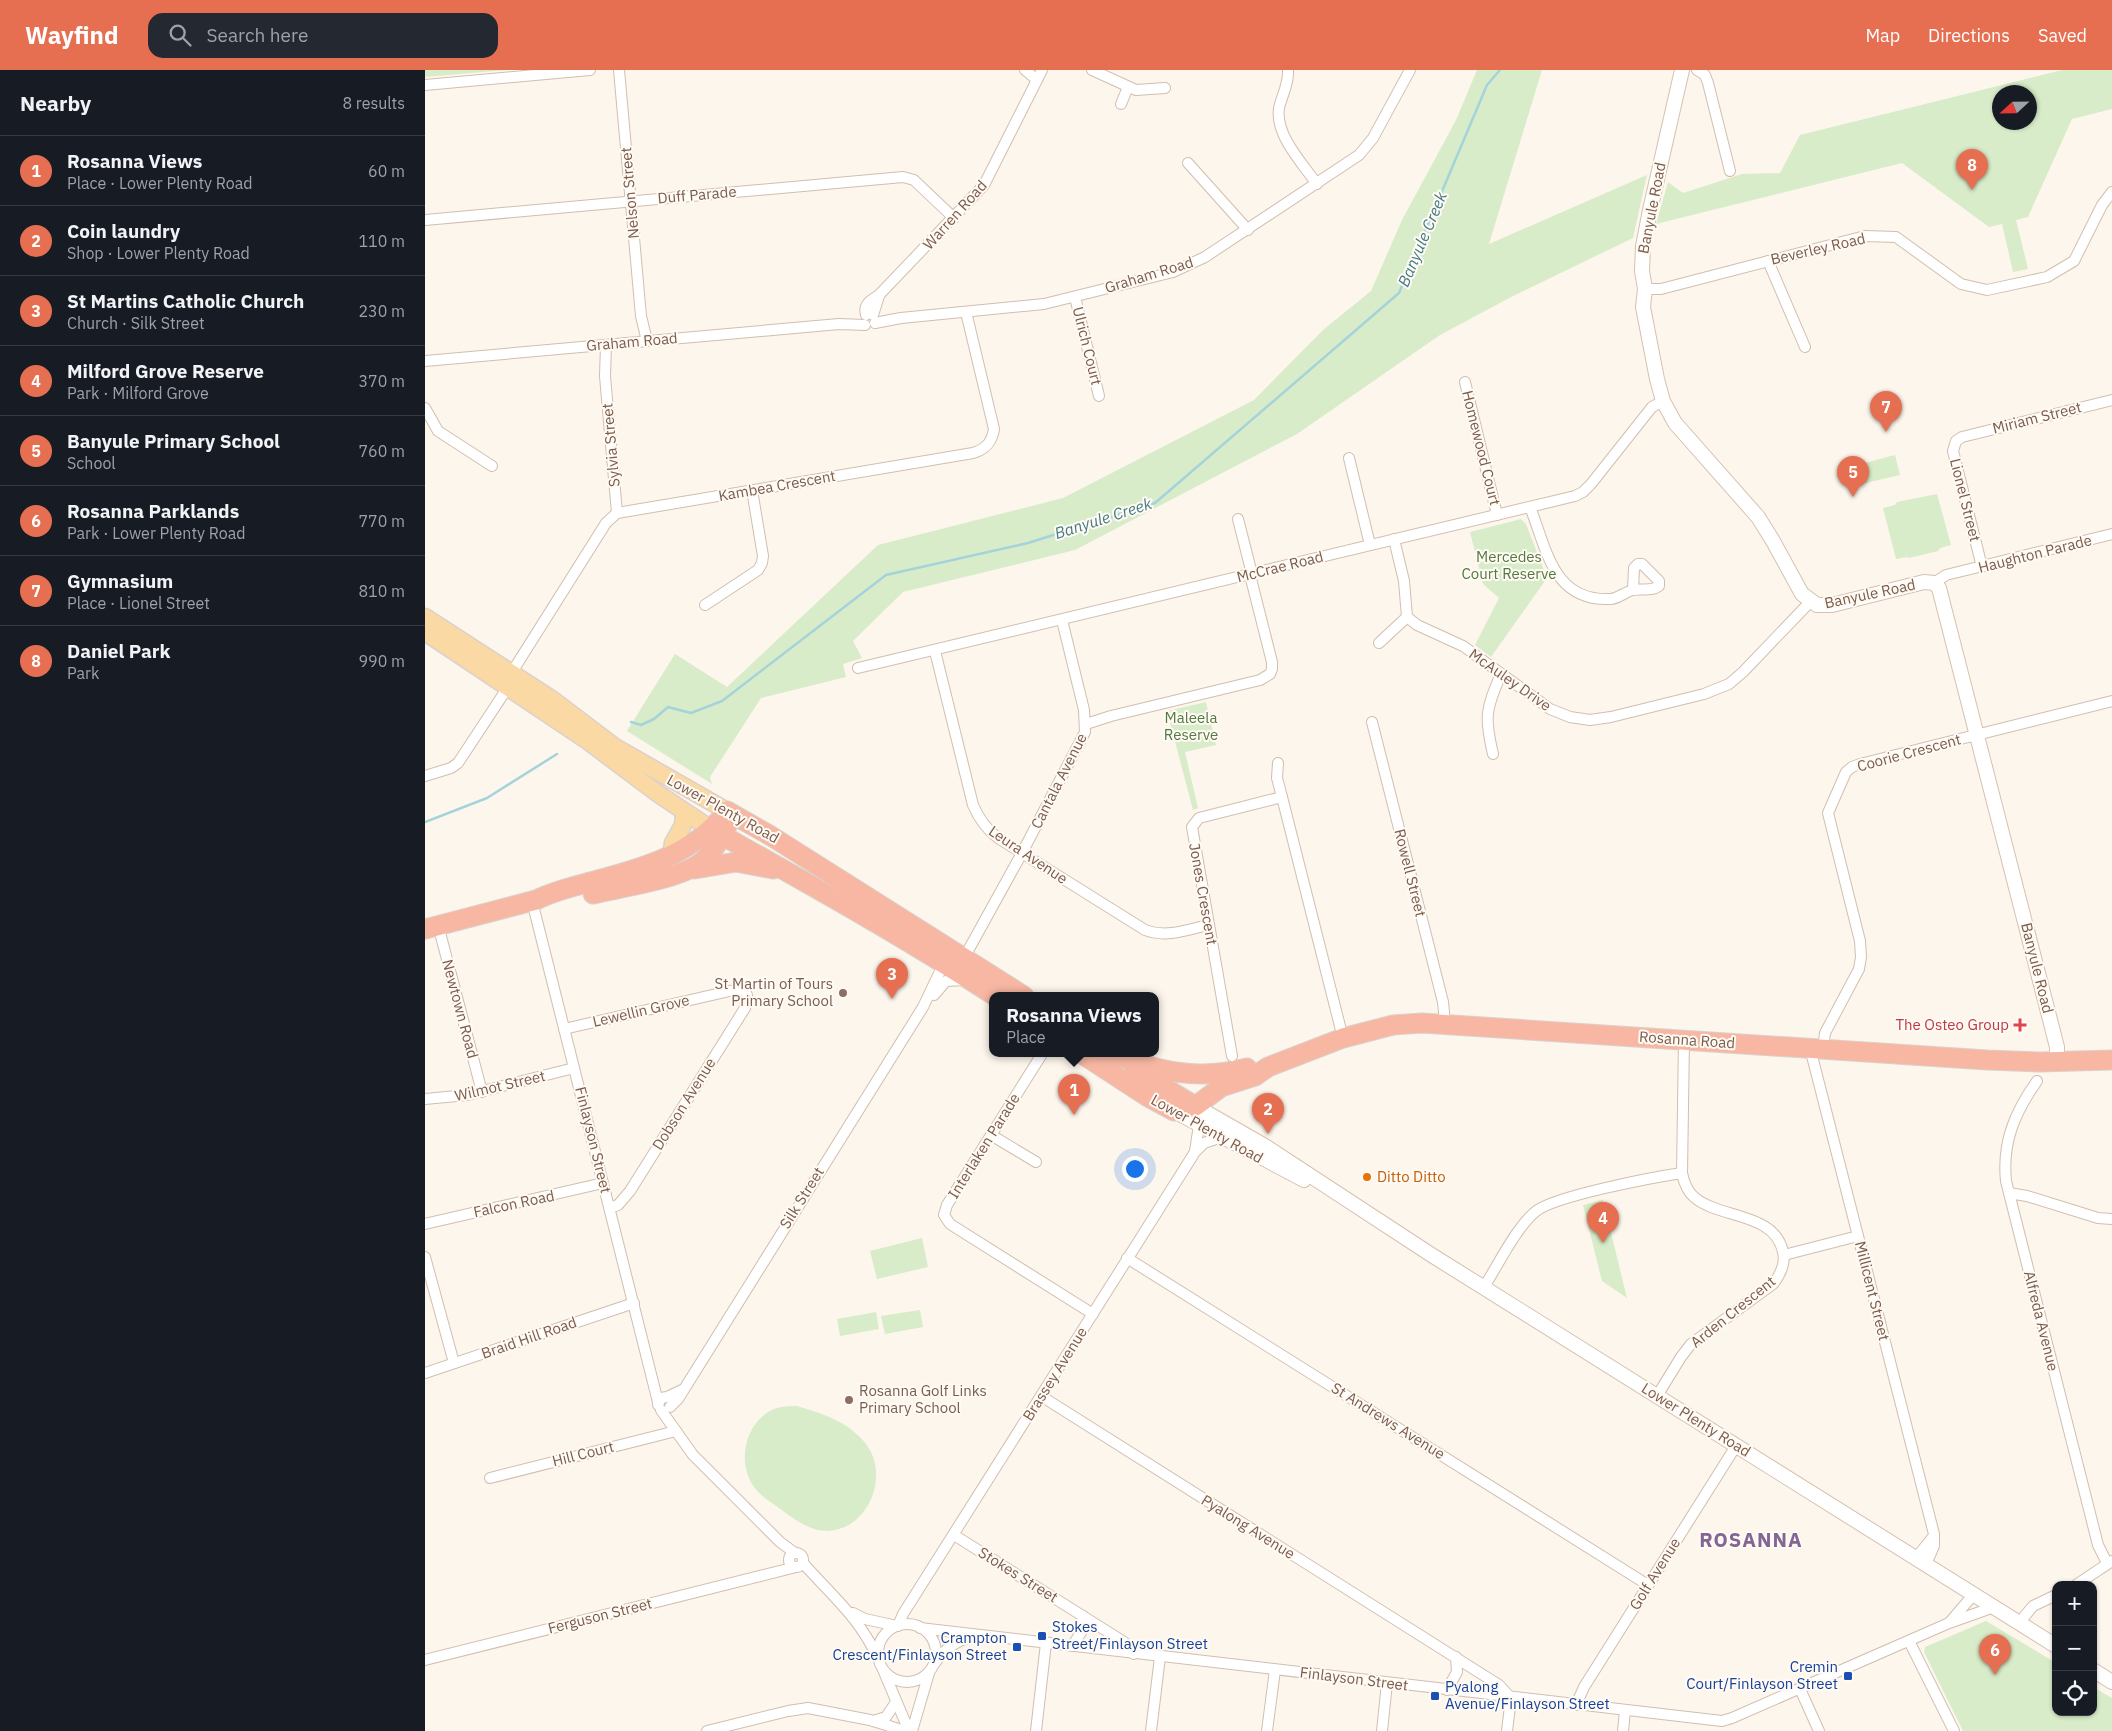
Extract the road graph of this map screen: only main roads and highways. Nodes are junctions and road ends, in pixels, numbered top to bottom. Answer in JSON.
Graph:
{"nodes":[{"id":1,"x":1682,"y":70,"type":"edge"},
{"id":2,"x":425,"y":617,"type":"edge"},
{"id":3,"x":425,"y":632,"type":"edge"},
{"id":4,"x":510,"y":680,"type":"junction"},
{"id":5,"x":685,"y":812,"type":"junction"},
{"id":6,"x":730,"y":813,"type":"junction"},
{"id":7,"x":751,"y":824,"type":"junction"},
{"id":8,"x":717,"y":832,"type":"junction"},
{"id":9,"x":753,"y":850,"type":"junction"},
{"id":10,"x":674,"y":864,"type":"junction"},
{"id":11,"x":796,"y":876,"type":"junction"},
{"id":12,"x":431,"y":927,"type":"edge"},
{"id":13,"x":989,"y":992,"type":"edge"},
{"id":14,"x":1018,"y":992,"type":"edge"},
{"id":15,"x":1087,"y":1057,"type":"edge"},
{"id":16,"x":1116,"y":1057,"type":"edge"},
{"id":17,"x":1120,"y":1057,"type":"edge"},
{"id":18,"x":2112,"y":1060,"type":"edge"},
{"id":19,"x":2057,"y":1061,"type":"junction"},
{"id":20,"x":1269,"y":1066,"type":"junction"},
{"id":21,"x":1199,"y":1075,"type":"junction"},
{"id":22,"x":1146,"y":1076,"type":"junction"},
{"id":23,"x":1148,"y":1097,"type":"junction"},
{"id":24,"x":1175,"y":1106,"type":"junction"},
{"id":25,"x":1195,"y":1106,"type":"junction"},
{"id":26,"x":1337,"y":1194,"type":"junction"},
{"id":27,"x":2052,"y":1644,"type":"edge"},
{"id":28,"x":2095,"y":1671,"type":"edge"},
{"id":29,"x":2112,"y":1682,"type":"edge"}],
"edges":[{"from":1,"to":19,"type":"main road","name":"Banyule Road"},
{"from":2,"to":4,"type":"main road","name":"Lower Plenty Road"},
{"from":3,"to":4,"type":"main road","name":"Lower Plenty Road"},
{"from":4,"to":5,"type":"main road","name":"Lower Plenty Road"},
{"from":4,"to":6,"type":"main road","name":"Lower Plenty Road"},
{"from":5,"to":8,"type":"main road","name":"Lower Plenty Road"},
{"from":5,"to":10,"type":"main road"},
{"from":6,"to":7,"type":"highway","name":"Lower Plenty Road"},
{"from":6,"to":8,"type":"highway"},
{"from":7,"to":9,"type":"highway"},
{"from":7,"to":14,"type":"highway","name":"Lower Plenty Road"},
{"from":8,"to":9,"type":"highway","name":"Lower Plenty Road"},
{"from":8,"to":10,"type":"highway"},
{"from":9,"to":11,"type":"highway","name":"Lower Plenty Road"},
{"from":10,"to":11,"type":"highway"},
{"from":10,"to":12,"type":"highway"},
{"from":11,"to":13,"type":"highway","name":"Lower Plenty Road"},
{"from":15,"to":23,"type":"highway","name":"Lower Plenty Road"},
{"from":16,"to":22,"type":"highway","name":"Lower Plenty Road"},
{"from":17,"to":21,"type":"highway","name":"Rosanna Road"},
{"from":18,"to":19,"type":"highway","name":"Rosanna Road"},
{"from":19,"to":20,"type":"highway","name":"Rosanna Road"},
{"from":20,"to":21,"type":"highway","name":"Rosanna Road"},
{"from":20,"to":25,"type":"highway","name":"Rosanna Road"},
{"from":21,"to":24,"type":"highway"},
{"from":22,"to":23,"type":"highway"},
{"from":22,"to":24,"type":"highway","name":"Lower Plenty Road"},
{"from":23,"to":24,"type":"highway","name":"Lower Plenty Road"},
{"from":24,"to":25,"type":"highway","name":"Lower Plenty Road"},
{"from":24,"to":26,"type":"main road","name":"Lower Plenty Road"},
{"from":25,"to":26,"type":"main road","name":"Lower Plenty Road"},
{"from":26,"to":27,"type":"main road","name":"Lower Plenty Road"},
{"from":28,"to":29,"type":"main road"}]}
